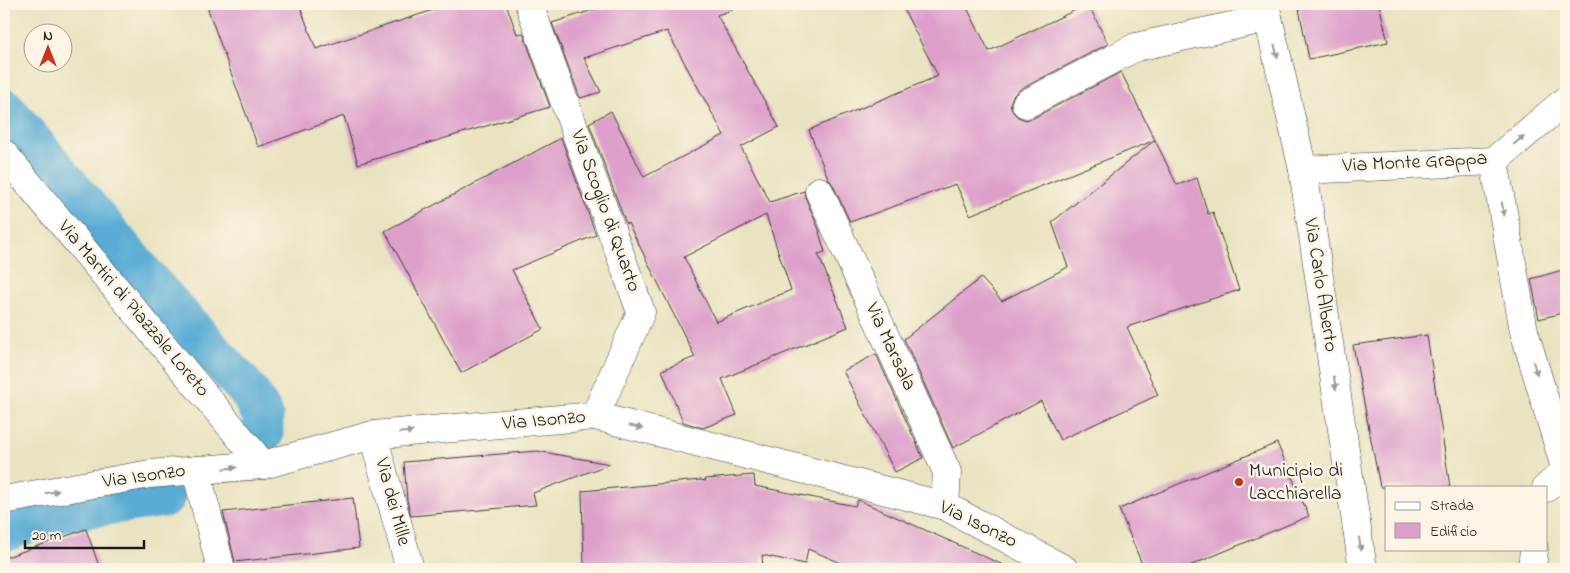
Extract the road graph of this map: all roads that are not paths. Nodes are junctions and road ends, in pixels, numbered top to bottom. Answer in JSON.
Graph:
{"nodes":[{"id":1,"x":529,"y":4,"type":"edge"},
{"id":2,"x":1267,"y":11,"type":"edge"},
{"id":3,"x":1566,"y":100,"type":"edge"},
{"id":4,"x":1026,"y":104,"type":"dead end"},
{"id":5,"x":4,"y":154,"type":"edge"},
{"id":6,"x":1494,"y":161,"type":"junction"},
{"id":7,"x":1303,"y":170,"type":"junction"},
{"id":8,"x":819,"y":191,"type":"dead end"},
{"id":9,"x":595,"y":416,"type":"junction"},
{"id":10,"x":374,"y":435,"type":"junction"},
{"id":11,"x":263,"y":465,"type":"junction"},
{"id":12,"x":196,"y":470,"type":"junction"},
{"id":13,"x":1566,"y":471,"type":"edge"},
{"id":14,"x":1548,"y":486,"type":"edge"},
{"id":15,"x":4,"y":500,"type":"edge"},
{"id":16,"x":945,"y":506,"type":"junction"},
{"id":17,"x":1534,"y":550,"type":"edge"},
{"id":18,"x":221,"y":569,"type":"edge"},
{"id":19,"x":410,"y":569,"type":"edge"},
{"id":20,"x":1064,"y":569,"type":"edge"},
{"id":21,"x":1363,"y":569,"type":"edge"},
{"id":22,"x":1532,"y":569,"type":"edge"}],
"edges":[{"from":1,"to":9,"type":"street","name":"Via Scoglio di Quarto"},
{"from":2,"to":4,"type":"street"},
{"from":2,"to":7,"type":"street","name":"Via Carlo Alberto","one_way":true},
{"from":6,"to":3,"type":"street","name":"Via Monte Grappa","one_way":true},
{"from":5,"to":11,"type":"street","name":"Via Martiri di Piazzale Loreto"},
{"from":6,"to":7,"type":"street","name":"Via Monte Grappa"},
{"from":6,"to":13,"type":"street","one_way":true},
{"from":7,"to":21,"type":"street","name":"Via Carlo Alberto","one_way":true},
{"from":8,"to":16,"type":"street","name":"Via Marsala"},
{"from":10,"to":9,"type":"street","name":"Via Isonzo","one_way":true},
{"from":9,"to":16,"type":"street","name":"Via Isonzo","one_way":true},
{"from":10,"to":11,"type":"street","name":"Via Isonzo"},
{"from":10,"to":19,"type":"street","name":"Via dei Mille"},
{"from":12,"to":11,"type":"street","name":"Via Isonzo","one_way":true},
{"from":15,"to":12,"type":"street","name":"Via Isonzo","one_way":true},
{"from":12,"to":18,"type":"street"},
{"from":13,"to":14,"type":"street"},
{"from":16,"to":20,"type":"street","name":"Via Isonzo"},
{"from":17,"to":22,"type":"street"}]}
